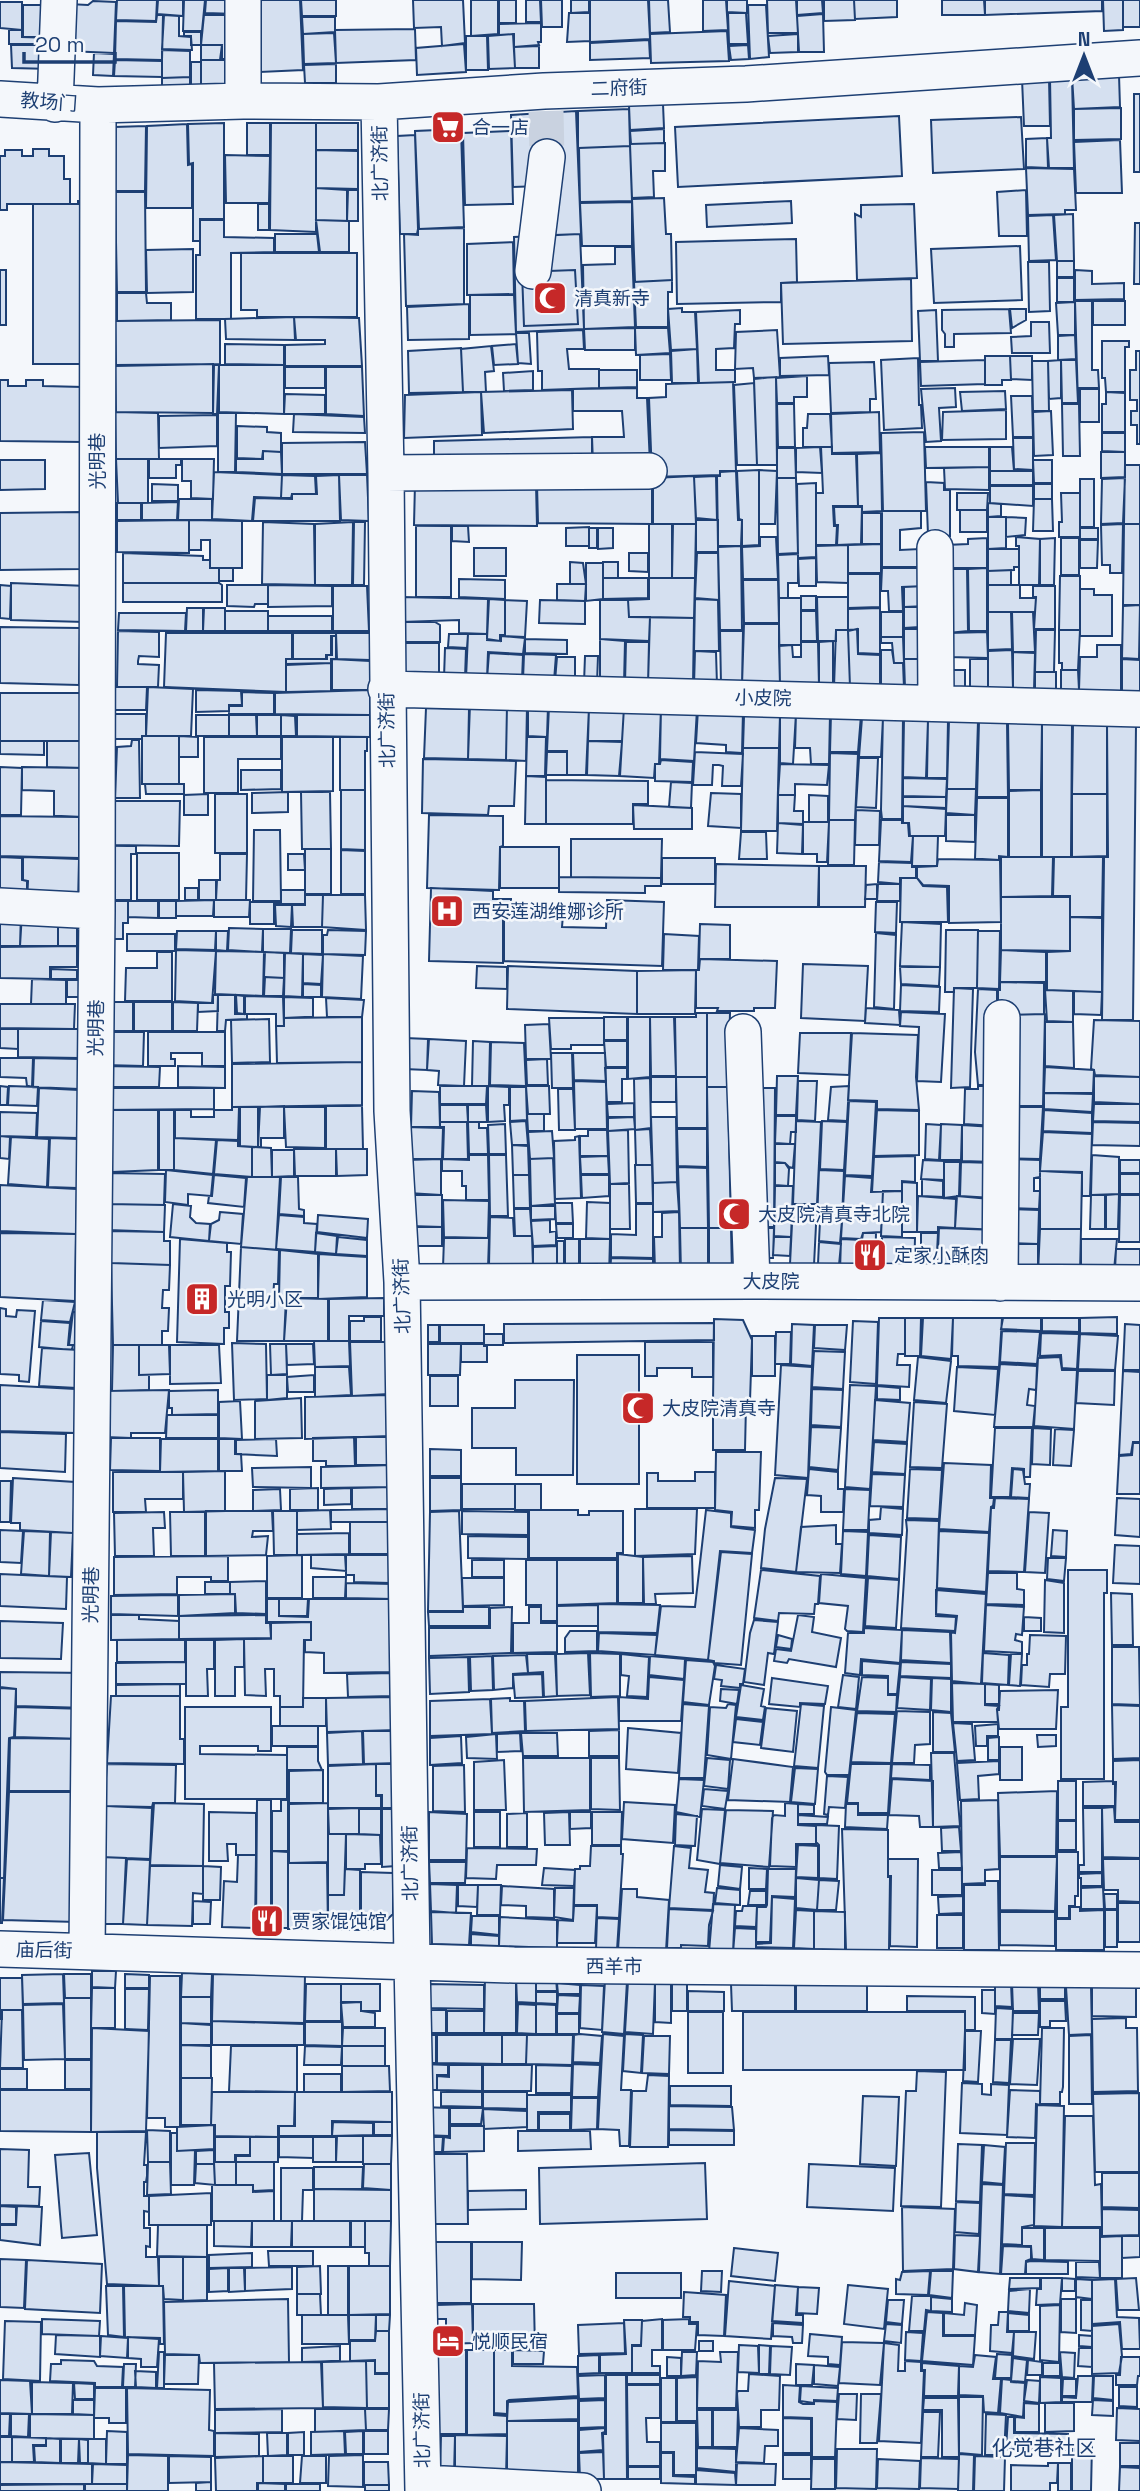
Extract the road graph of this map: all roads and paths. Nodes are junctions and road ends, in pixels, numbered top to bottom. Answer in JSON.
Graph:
{"nodes":[{"id":1,"x":59,"y":0,"type":"edge"},
{"id":2,"x":243,"y":0,"type":"edge"},
{"id":3,"x":1140,"y":58,"type":"edge"},
{"id":4,"x":0,"y":99,"type":"edge"},
{"id":5,"x":243,"y":101,"type":"junction"},
{"id":6,"x":379,"y":102,"type":"junction"},
{"id":7,"x":55,"y":104,"type":"junction"},
{"id":8,"x":98,"y":105,"type":"junction"},
{"id":9,"x":547,"y":157,"type":"tunnel mouth"},
{"id":10,"x":533,"y":271,"type":"dead end"},
{"id":11,"x":649,"y":471,"type":"dead end"},
{"id":12,"x":386,"y":473,"type":"junction"},
{"id":13,"x":935,"y":548,"type":"dead end"},
{"id":14,"x":386,"y":689,"type":"junction"},
{"id":15,"x":936,"y":703,"type":"junction"},
{"id":16,"x":1140,"y":709,"type":"edge"},
{"id":17,"x":0,"y":906,"type":"edge"},
{"id":18,"x":97,"y":911,"type":"junction"},
{"id":19,"x":1002,"y":1018,"type":"dead end"},
{"id":20,"x":743,"y":1032,"type":"dead end"},
{"id":21,"x":752,"y":1281,"type":"junction"},
{"id":22,"x":402,"y":1282,"type":"junction"},
{"id":23,"x":1000,"y":1283,"type":"junction"},
{"id":24,"x":1140,"y":1283,"type":"edge"},
{"id":25,"x":0,"y":1949,"type":"edge"},
{"id":26,"x":87,"y":1951,"type":"junction"},
{"id":27,"x":412,"y":1961,"type":"junction"},
{"id":28,"x":1140,"y":1970,"type":"edge"},
{"id":29,"x":423,"y":2487,"type":"edge"},
{"id":30,"x":583,"y":2491,"type":"edge"}],
"edges":[{"from":1,"to":7,"type":"street"},
{"from":2,"to":5,"type":"street"},
{"from":3,"to":6,"type":"street","name":"二府街"},
{"from":4,"to":7,"type":"street","name":"教场门"},
{"from":5,"to":6,"type":"street","name":"二府街"},
{"from":5,"to":8,"type":"street","name":"二府街"},
{"from":6,"to":12,"type":"street","name":"北广济街"},
{"from":7,"to":8,"type":"street","name":"教场门"},
{"from":8,"to":18,"type":"street","name":"光明巷"},
{"from":9,"to":10,"type":"street"},
{"from":11,"to":12,"type":"street"},
{"from":12,"to":14,"type":"street","name":"北广济街"},
{"from":13,"to":15,"type":"street"},
{"from":14,"to":15,"type":"street","name":"小皮院"},
{"from":14,"to":22,"type":"street","name":"北广济街"},
{"from":15,"to":16,"type":"street","name":"小皮院"},
{"from":17,"to":18,"type":"street"},
{"from":18,"to":26,"type":"street","name":"光明巷"},
{"from":19,"to":23,"type":"street"},
{"from":20,"to":21,"type":"street"},
{"from":21,"to":22,"type":"street","name":"大皮院"},
{"from":21,"to":23,"type":"street","name":"大皮院"},
{"from":22,"to":27,"type":"street","name":"北广济街"},
{"from":23,"to":24,"type":"street","name":"大皮院"},
{"from":25,"to":26,"type":"street","name":"庙后街"},
{"from":26,"to":27,"type":"street","name":"西羊市"},
{"from":27,"to":28,"type":"street","name":"西羊市"},
{"from":27,"to":29,"type":"street","name":"北广济街"},
{"from":29,"to":30,"type":"street"}]}
